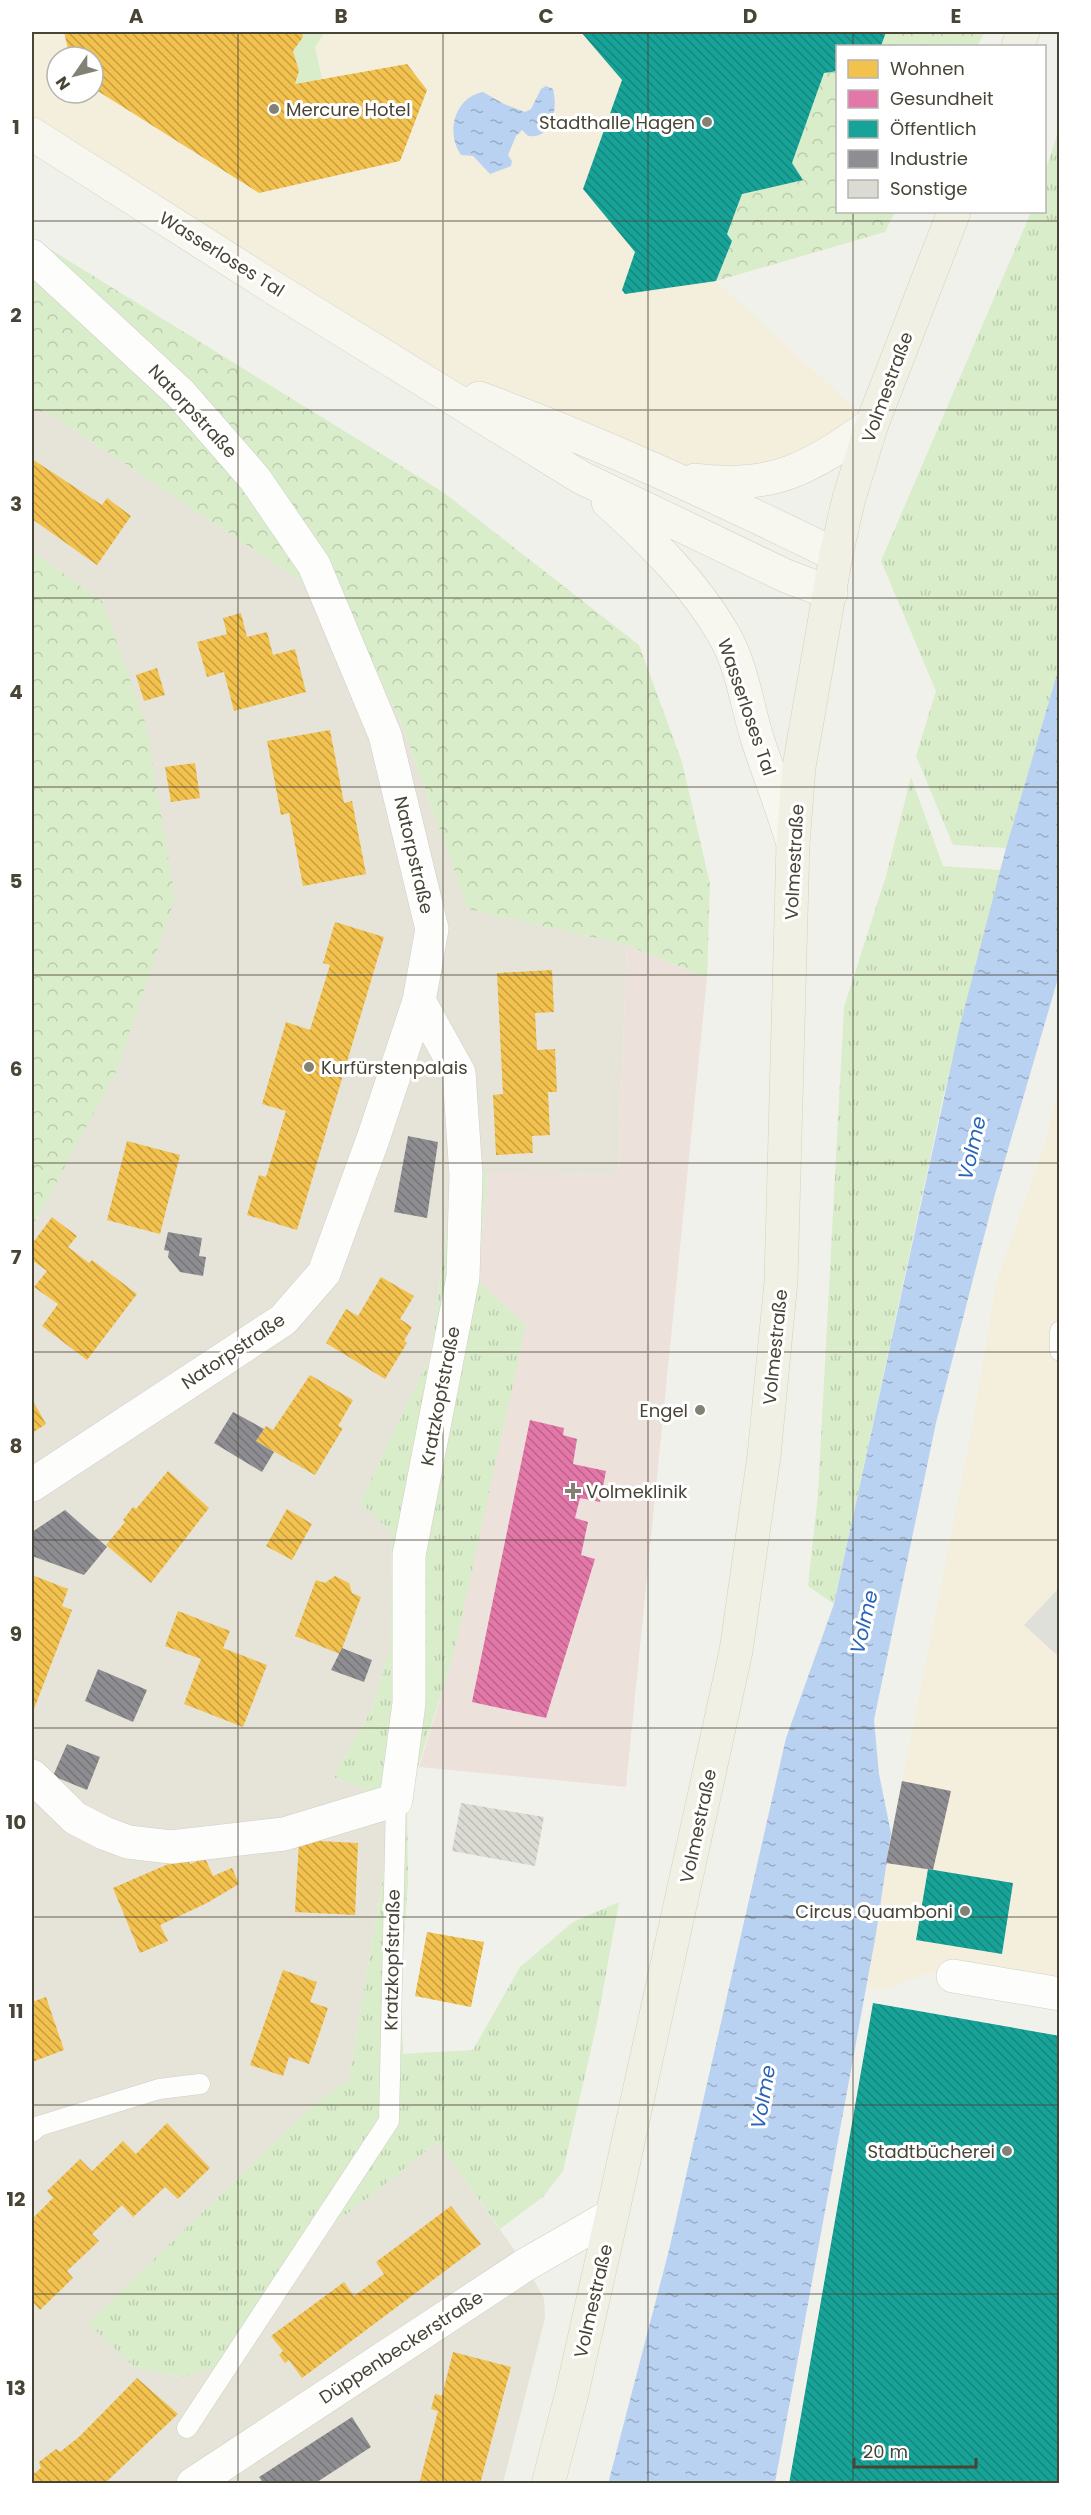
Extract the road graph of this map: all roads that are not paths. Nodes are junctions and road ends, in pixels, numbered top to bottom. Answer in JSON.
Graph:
{"nodes":[{"id":1,"x":32,"y":134,"type":"edge"},
{"id":2,"x":954,"y":213,"type":"edge"},
{"id":3,"x":32,"y":256,"type":"edge"},
{"id":4,"x":413,"y":373,"type":"junction"},
{"id":5,"x":872,"y":424,"type":"junction"},
{"id":6,"x":673,"y":477,"type":"junction"},
{"id":7,"x":582,"y":478,"type":"junction"},
{"id":8,"x":836,"y":555,"type":"junction"},
{"id":9,"x":831,"y":593,"type":"junction"},
{"id":10,"x":793,"y":844,"type":"junction"},
{"id":11,"x":419,"y":1001,"type":"junction"},
{"id":12,"x":1059,"y":1331,"type":"edge"},
{"id":13,"x":1059,"y":1351,"type":"edge"},
{"id":14,"x":32,"y":1485,"type":"edge"},
{"id":15,"x":32,"y":1776,"type":"edge"},
{"id":16,"x":396,"y":1800,"type":"junction"},
{"id":17,"x":953,"y":1976,"type":"dead end"},
{"id":18,"x":1059,"y":1994,"type":"edge"},
{"id":19,"x":200,"y":2084,"type":"dead end"},
{"id":20,"x":32,"y":2132,"type":"edge"},
{"id":21,"x":612,"y":2215,"type":"junction"},
{"id":22,"x":187,"y":2428,"type":"dead end"},
{"id":23,"x":193,"y":2484,"type":"edge"},
{"id":24,"x":548,"y":2484,"type":"edge"}],
"edges":[{"from":1,"to":4,"type":"main road","name":"Wasserloses Tal"},
{"from":2,"to":5,"type":"main road","name":"Volmestraße"},
{"from":3,"to":11,"type":"street","name":"Natorpstraße"},
{"from":4,"to":6,"type":"main road","name":"Wasserloses Tal"},
{"from":4,"to":7,"type":"main road","name":"Wasserloses Tal"},
{"from":5,"to":6,"type":"main road","name":"Wasserloses Tal"},
{"from":5,"to":8,"type":"main road","name":"Volmestraße"},
{"from":6,"to":8,"type":"main road","name":"Wasserloses Tal"},
{"from":7,"to":9,"type":"main road","name":"Wasserloses Tal"},
{"from":7,"to":10,"type":"main road","name":"Wasserloses Tal"},
{"from":8,"to":9,"type":"main road","name":"Volmestraße"},
{"from":9,"to":10,"type":"main road","name":"Volmestraße"},
{"from":10,"to":21,"type":"main road","name":"Volmestraße"},
{"from":11,"to":14,"type":"street","name":"Natorpstraße"},
{"from":11,"to":16,"type":"street","name":"Kratzkopfstraße"},
{"from":12,"to":13,"type":"lane"},
{"from":15,"to":16,"type":"street"},
{"from":16,"to":22,"type":"lane","name":"Kratzkopfstraße"},
{"from":17,"to":18,"type":"street"},
{"from":19,"to":20,"type":"lane"},
{"from":21,"to":23,"type":"street","name":"Düppenbeckerstraße"},
{"from":21,"to":24,"type":"main road","name":"Volmestraße"}]}
